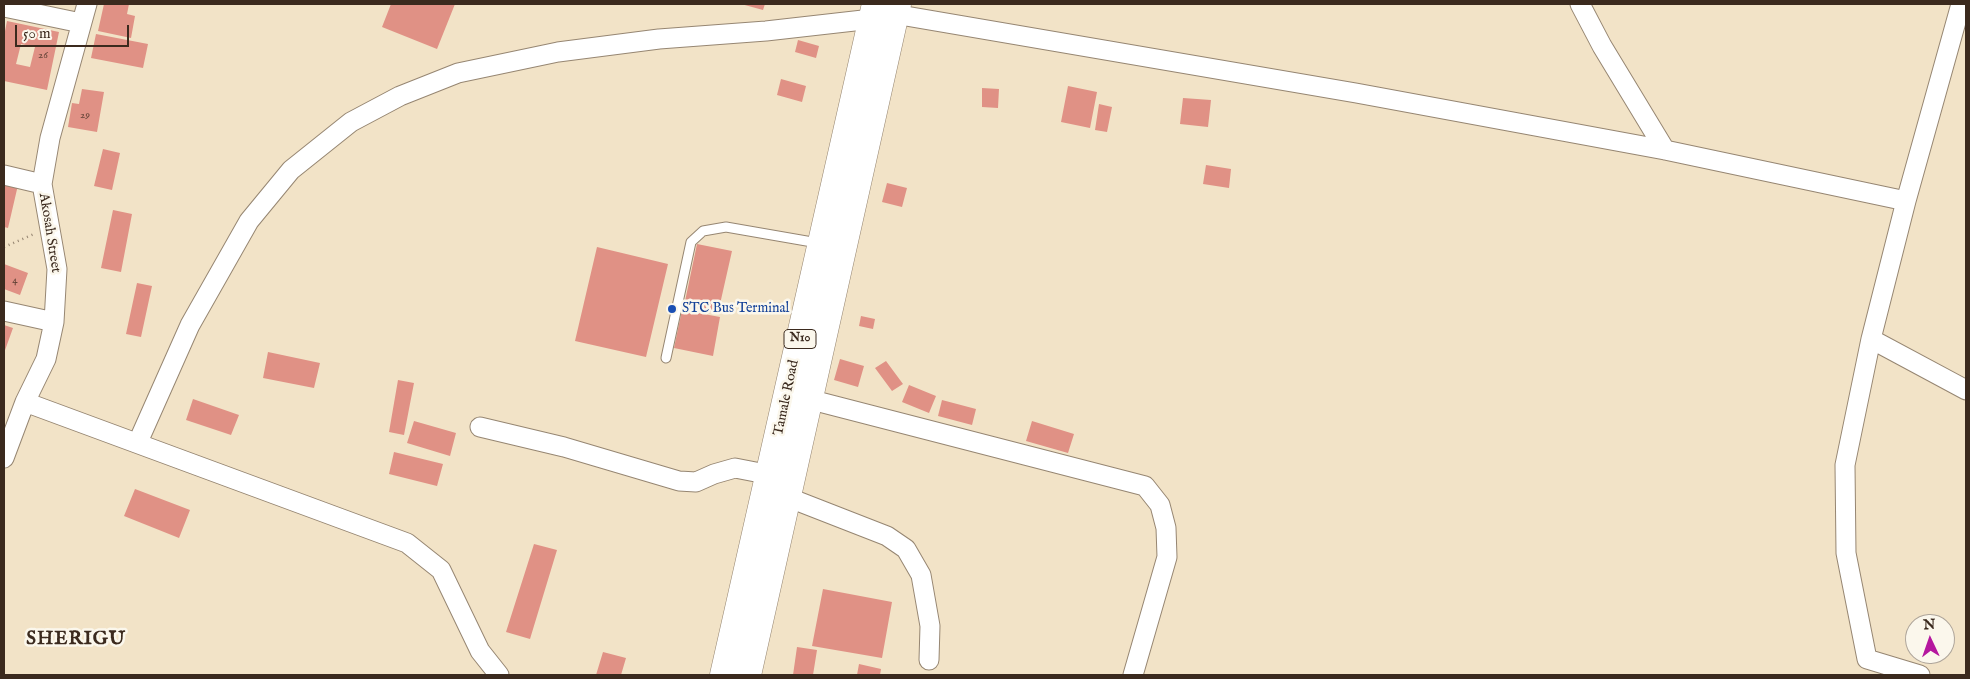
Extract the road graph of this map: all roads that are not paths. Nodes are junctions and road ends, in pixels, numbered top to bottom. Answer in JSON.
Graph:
{"nodes":[{"id":1,"x":87,"y":4,"type":"edge"},
{"id":2,"x":1580,"y":4,"type":"edge"},
{"id":3,"x":1961,"y":4,"type":"edge"},
{"id":4,"x":4,"y":7,"type":"edge"},
{"id":5,"x":885,"y":10,"type":"edge"},
{"id":6,"x":81,"y":23,"type":"junction"},
{"id":7,"x":1958,"y":40,"type":"edge"},
{"id":8,"x":1665,"y":150,"type":"junction"},
{"id":9,"x":4,"y":175,"type":"edge"},
{"id":10,"x":42,"y":184,"type":"junction"},
{"id":11,"x":1906,"y":201,"type":"junction"},
{"id":12,"x":825,"y":259,"type":"junction"},
{"id":13,"x":4,"y":310,"type":"edge"},
{"id":14,"x":54,"y":322,"type":"junction"},
{"id":15,"x":1871,"y":339,"type":"junction"},
{"id":16,"x":666,"y":358,"type":"dead end"},
{"id":17,"x":1966,"y":390,"type":"edge"},
{"id":18,"x":808,"y":399,"type":"junction"},
{"id":19,"x":25,"y":402,"type":"junction"},
{"id":20,"x":480,"y":427,"type":"dead end"},
{"id":21,"x":138,"y":442,"type":"junction"},
{"id":22,"x":4,"y":458,"type":"edge"},
{"id":23,"x":771,"y":475,"type":"junction"},
{"id":24,"x":787,"y":497,"type":"junction"},
{"id":25,"x":929,"y":660,"type":"dead end"},
{"id":26,"x":499,"y":675,"type":"edge"},
{"id":27,"x":724,"y":675,"type":"edge"},
{"id":28,"x":747,"y":675,"type":"edge"},
{"id":29,"x":1136,"y":675,"type":"edge"},
{"id":30,"x":1920,"y":675,"type":"edge"}],
"edges":[{"from":1,"to":6,"type":"street","name":"Akosah Street"},
{"from":2,"to":8,"type":"street"},
{"from":3,"to":7,"type":"street"},
{"from":4,"to":6,"type":"street"},
{"from":5,"to":8,"type":"street"},
{"from":5,"to":12,"type":"highway","name":"Tamale Road","number":"N10"},
{"from":5,"to":21,"type":"street"},
{"from":6,"to":10,"type":"street","name":"Akosah Street"},
{"from":7,"to":11,"type":"street"},
{"from":8,"to":11,"type":"street"},
{"from":9,"to":10,"type":"street"},
{"from":10,"to":14,"type":"street","name":"Akosah Street"},
{"from":11,"to":15,"type":"street"},
{"from":12,"to":16,"type":"lane"},
{"from":12,"to":18,"type":"highway","name":"Tamale Road","number":"N10"},
{"from":12,"to":23,"type":"highway","name":"Tamale Road","number":"N10"},
{"from":13,"to":14,"type":"street"},
{"from":14,"to":19,"type":"street","name":"Akosah Street"},
{"from":15,"to":17,"type":"street"},
{"from":15,"to":30,"type":"street"},
{"from":18,"to":24,"type":"highway","name":"Tamale Road","number":"N10"},
{"from":18,"to":29,"type":"street"},
{"from":19,"to":21,"type":"street"},
{"from":19,"to":22,"type":"street","name":"Akosah Street"},
{"from":20,"to":23,"type":"street"},
{"from":21,"to":26,"type":"street"},
{"from":23,"to":27,"type":"highway","name":"Tamale Road","number":"N10"},
{"from":24,"to":25,"type":"street"},
{"from":24,"to":28,"type":"highway","name":"Tamale Road","number":"N10"}]}
